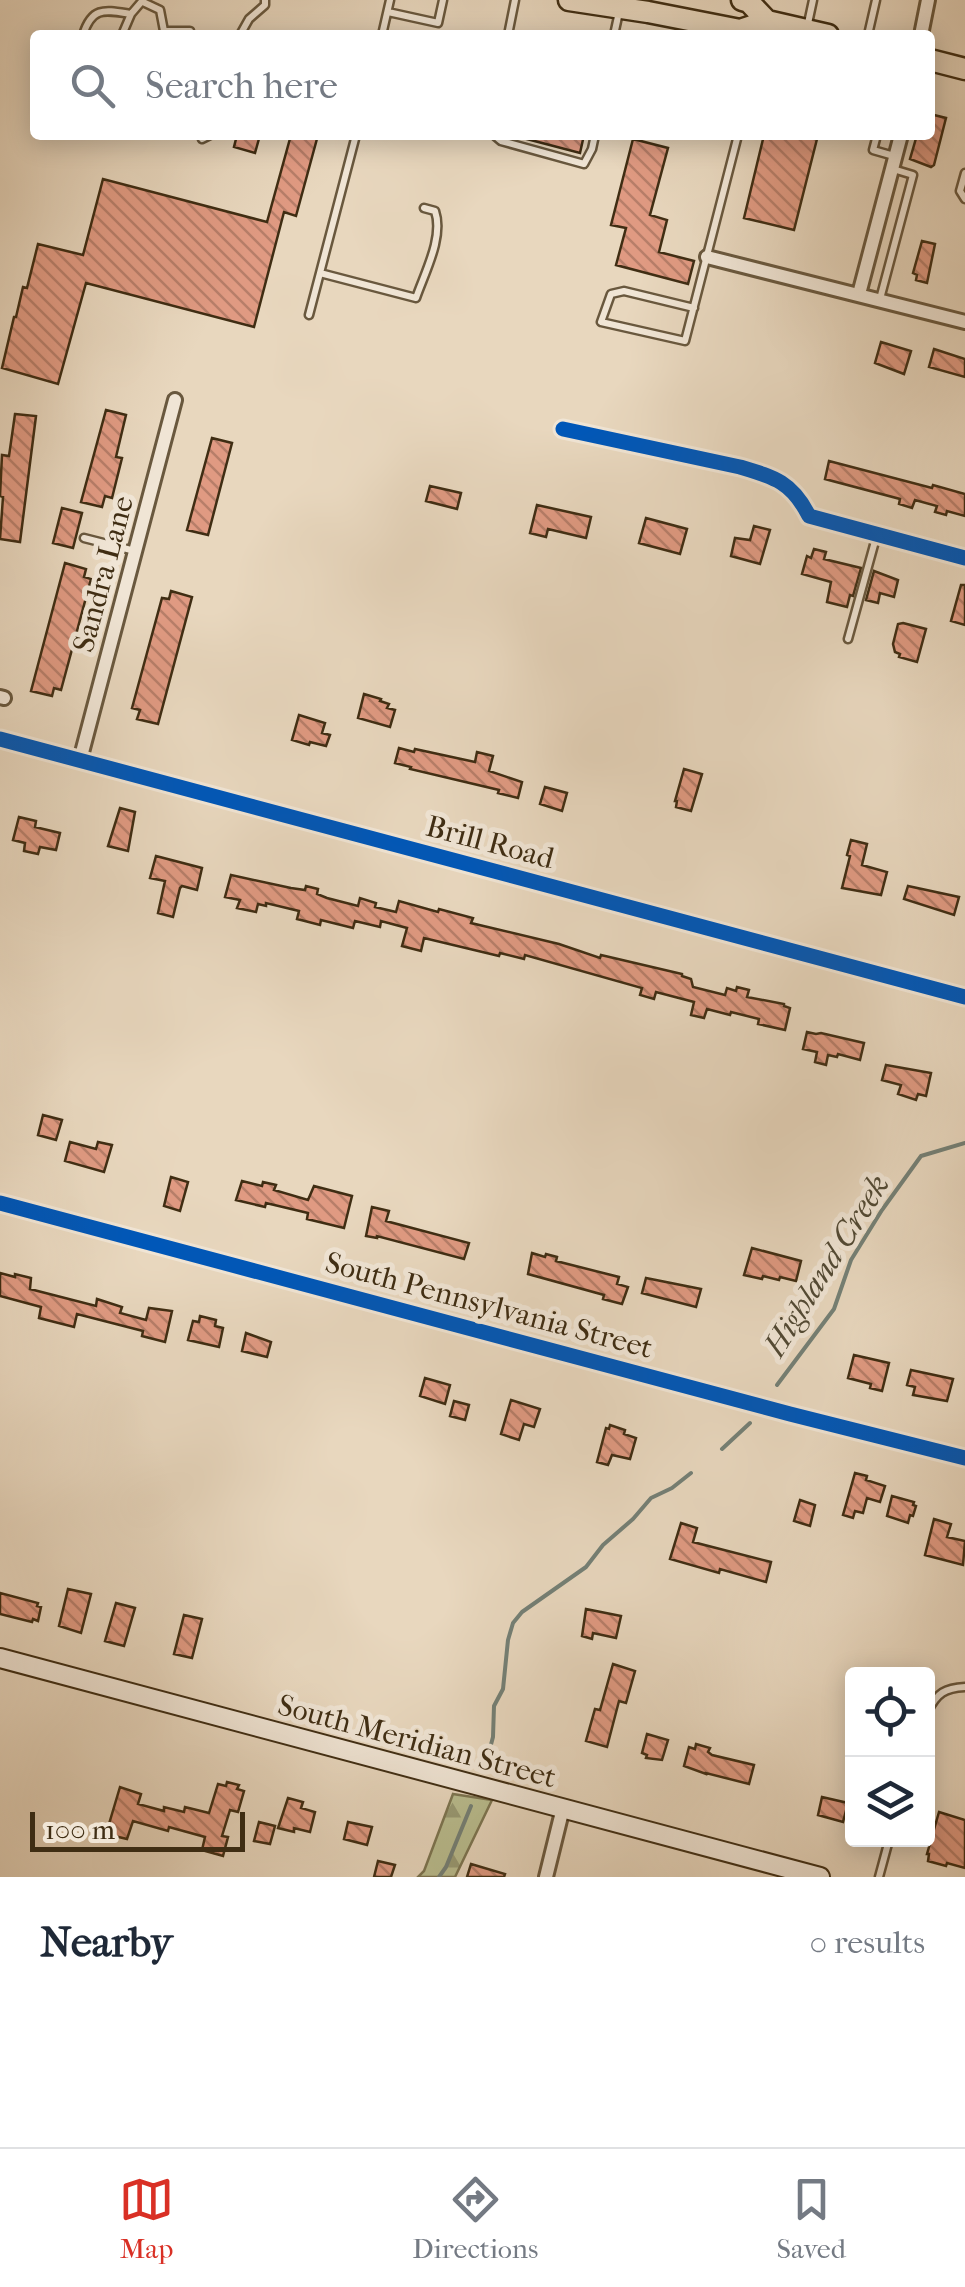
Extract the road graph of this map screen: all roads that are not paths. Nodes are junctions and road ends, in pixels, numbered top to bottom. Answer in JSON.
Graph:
{"nodes":[{"id":1,"x":265,"y":0,"type":"edge"},
{"id":2,"x":390,"y":0,"type":"edge"},
{"id":3,"x":443,"y":0,"type":"edge"},
{"id":4,"x":516,"y":0,"type":"edge"},
{"id":5,"x":569,"y":0,"type":"edge"},
{"id":6,"x":742,"y":0,"type":"edge"},
{"id":7,"x":814,"y":0,"type":"edge"},
{"id":8,"x":928,"y":0,"type":"edge"},
{"id":9,"x":142,"y":1,"type":"edge"},
{"id":10,"x":873,"y":1,"type":"edge"},
{"id":11,"x":620,"y":8,"type":"junction"},
{"id":12,"x":388,"y":12,"type":"junction"},
{"id":13,"x":131,"y":14,"type":"junction"},
{"id":14,"x":765,"y":28,"type":"edge"},
{"id":15,"x":85,"y":30,"type":"edge"},
{"id":16,"x":124,"y":30,"type":"edge"},
{"id":17,"x":164,"y":30,"type":"edge"},
{"id":18,"x":243,"y":30,"type":"edge"},
{"id":19,"x":383,"y":30,"type":"edge"},
{"id":20,"x":509,"y":30,"type":"edge"},
{"id":21,"x":615,"y":30,"type":"edge"},
{"id":22,"x":806,"y":30,"type":"edge"},
{"id":23,"x":869,"y":30,"type":"edge"},
{"id":24,"x":922,"y":30,"type":"edge"},
{"id":25,"x":935,"y":61,"type":"edge"},
{"id":26,"x":965,"y":69,"type":"edge"},
{"id":27,"x":355,"y":140,"type":"edge"},
{"id":28,"x":500,"y":140,"type":"edge"},
{"id":29,"x":594,"y":140,"type":"edge"},
{"id":30,"x":737,"y":140,"type":"edge"},
{"id":31,"x":876,"y":140,"type":"edge"},
{"id":32,"x":900,"y":140,"type":"edge"},
{"id":33,"x":894,"y":163,"type":"junction"},
{"id":34,"x":965,"y":172,"type":"edge"},
{"id":35,"x":965,"y":199,"type":"edge"},
{"id":36,"x":424,"y":208,"type":"dead end"},
{"id":37,"x":707,"y":257,"type":"junction"},
{"id":38,"x":320,"y":272,"type":"junction"},
{"id":39,"x":859,"y":294,"type":"junction"},
{"id":40,"x":880,"y":300,"type":"junction"},
{"id":41,"x":694,"y":308,"type":"junction"},
{"id":42,"x":308,"y":315,"type":"dead end"},
{"id":43,"x":965,"y":322,"type":"edge"},
{"id":44,"x":175,"y":400,"type":"dead end"},
{"id":45,"x":563,"y":429,"type":"dead end"},
{"id":46,"x":877,"y":534,"type":"junction"},
{"id":47,"x":84,"y":538,"type":"dead end"},
{"id":48,"x":135,"y":551,"type":"junction"},
{"id":49,"x":965,"y":558,"type":"edge"},
{"id":50,"x":848,"y":640,"type":"dead end"},
{"id":51,"x":0,"y":739,"type":"edge"},
{"id":52,"x":80,"y":760,"type":"junction"},
{"id":53,"x":965,"y":997,"type":"edge"},
{"id":54,"x":0,"y":1203,"type":"edge"},
{"id":55,"x":965,"y":1458,"type":"edge"},
{"id":56,"x":0,"y":1658,"type":"edge"},
{"id":57,"x":965,"y":1687,"type":"edge"},
{"id":58,"x":935,"y":1696,"type":"edge"},
{"id":59,"x":563,"y":1808,"type":"junction"},
{"id":60,"x":888,"y":1847,"type":"edge"},
{"id":61,"x":546,"y":1877,"type":"edge"},
{"id":62,"x":820,"y":1877,"type":"edge"},
{"id":63,"x":880,"y":1877,"type":"edge"}],
"edges":[{"from":1,"to":18,"type":"lane"},
{"from":2,"to":12,"type":"lane"},
{"from":3,"to":12,"type":"lane"},
{"from":4,"to":20,"type":"lane"},
{"from":5,"to":11,"type":"main road"},
{"from":6,"to":14,"type":"main road"},
{"from":7,"to":22,"type":"lane"},
{"from":8,"to":24,"type":"street"},
{"from":9,"to":13,"type":"lane"},
{"from":9,"to":17,"type":"lane"},
{"from":10,"to":23,"type":"lane"},
{"from":11,"to":14,"type":"main road"},
{"from":11,"to":21,"type":"lane"},
{"from":12,"to":19,"type":"lane"},
{"from":13,"to":15,"type":"lane"},
{"from":13,"to":16,"type":"lane"},
{"from":25,"to":26,"type":"main road"},
{"from":27,"to":38,"type":"lane"},
{"from":28,"to":29,"type":"lane"},
{"from":30,"to":37,"type":"lane"},
{"from":31,"to":33,"type":"lane"},
{"from":32,"to":33,"type":"street"},
{"from":33,"to":39,"type":"street"},
{"from":33,"to":40,"type":"lane"},
{"from":34,"to":35,"type":"lane"},
{"from":36,"to":38,"type":"lane"},
{"from":37,"to":39,"type":"street"},
{"from":37,"to":41,"type":"lane"},
{"from":38,"to":42,"type":"lane"},
{"from":39,"to":40,"type":"street"},
{"from":40,"to":43,"type":"street"},
{"from":41,"to":41,"type":"lane"},
{"from":44,"to":48,"type":"street","name":"Sandra Lane"},
{"from":45,"to":46,"type":"street"},
{"from":46,"to":49,"type":"street"},
{"from":46,"to":50,"type":"lane"},
{"from":47,"to":48,"type":"lane"},
{"from":48,"to":52,"type":"street","name":"Sandra Lane"},
{"from":51,"to":52,"type":"street","name":"Brill Road"},
{"from":52,"to":53,"type":"street","name":"Brill Road"},
{"from":54,"to":55,"type":"street","name":"South Pennsylvania Street"},
{"from":56,"to":59,"type":"main road","name":"South Meridian Street"},
{"from":57,"to":58,"type":"lane"},
{"from":59,"to":61,"type":"street"},
{"from":59,"to":62,"type":"main road","name":"South Meridian Street"},
{"from":60,"to":63,"type":"lane"}]}
